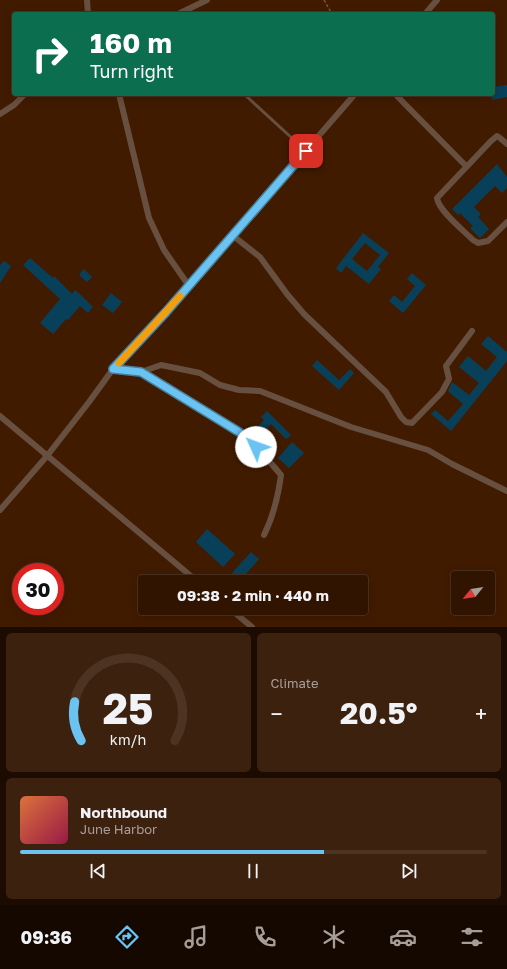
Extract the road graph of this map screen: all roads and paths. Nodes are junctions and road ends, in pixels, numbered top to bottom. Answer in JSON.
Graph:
{"nodes":[{"id":1,"x":87,"y":0,"type":"edge"},
{"id":2,"x":207,"y":0,"type":"edge"},
{"id":3,"x":324,"y":0,"type":"edge"},
{"id":4,"x":437,"y":0,"type":"edge"},
{"id":5,"x":88,"y":12,"type":"edge"},
{"id":6,"x":182,"y":12,"type":"edge"},
{"id":7,"x":331,"y":12,"type":"edge"},
{"id":8,"x":427,"y":12,"type":"edge"},
{"id":9,"x":22,"y":96,"type":"edge"},
{"id":10,"x":120,"y":96,"type":"edge"},
{"id":11,"x":246,"y":96,"type":"edge"},
{"id":12,"x":353,"y":96,"type":"edge"},
{"id":13,"x":397,"y":96,"type":"edge"},
{"id":14,"x":0,"y":114,"type":"edge"},
{"id":15,"x":507,"y":144,"type":"edge"},
{"id":16,"x":306,"y":151,"type":"junction"},
{"id":17,"x":466,"y":166,"type":"junction"},
{"id":18,"x":507,"y":222,"type":"edge"},
{"id":19,"x":232,"y":235,"type":"junction"},
{"id":20,"x":189,"y":286,"type":"junction"},
{"id":21,"x":472,"y":331,"type":"dead end"},
{"id":22,"x":113,"y":369,"type":"junction"},
{"id":23,"x":141,"y":372,"type":"junction"},
{"id":24,"x":0,"y":416,"type":"edge"},
{"id":25,"x":47,"y":456,"type":"junction"},
{"id":26,"x":507,"y":491,"type":"edge"},
{"id":27,"x":0,"y":510,"type":"edge"},
{"id":28,"x":264,"y":535,"type":"dead end"},
{"id":29,"x":190,"y":575,"type":"edge"},
{"id":30,"x":238,"y":615,"type":"edge"},
{"id":31,"x":252,"y":627,"type":"edge"}],
"edges":[{"from":1,"to":5,"type":"street"},
{"from":2,"to":6,"type":"street"},
{"from":3,"to":7,"type":"path"},
{"from":4,"to":8,"type":"street"},
{"from":9,"to":14,"type":"street"},
{"from":10,"to":20,"type":"street"},
{"from":11,"to":16,"type":"lane"},
{"from":12,"to":16,"type":"street"},
{"from":13,"to":17,"type":"street"},
{"from":15,"to":17,"type":"street"},
{"from":16,"to":19,"type":"street"},
{"from":17,"to":18,"type":"street"},
{"from":19,"to":20,"type":"street"},
{"from":19,"to":21,"type":"street"},
{"from":20,"to":22,"type":"street"},
{"from":22,"to":23,"type":"street"},
{"from":22,"to":25,"type":"street"},
{"from":23,"to":26,"type":"street"},
{"from":23,"to":28,"type":"street"},
{"from":24,"to":25,"type":"street"},
{"from":25,"to":27,"type":"street"},
{"from":25,"to":29,"type":"street"},
{"from":30,"to":31,"type":"street"}]}
